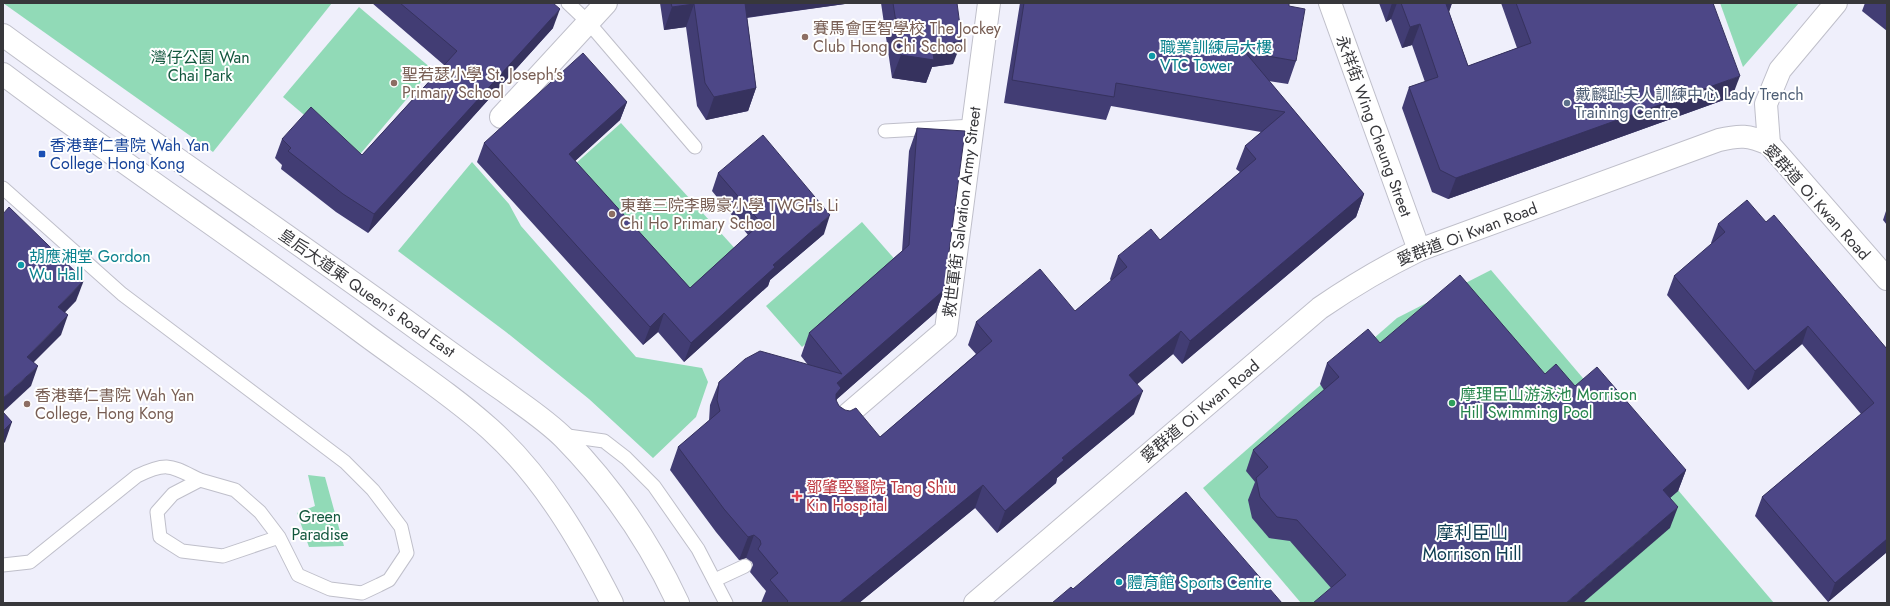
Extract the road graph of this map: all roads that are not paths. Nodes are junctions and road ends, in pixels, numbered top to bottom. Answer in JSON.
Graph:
{"nodes":[{"id":1,"x":568,"y":3,"type":"edge"},
{"id":2,"x":606,"y":3,"type":"edge"},
{"id":3,"x":989,"y":3,"type":"edge"},
{"id":4,"x":1330,"y":3,"type":"edge"},
{"id":5,"x":1836,"y":3,"type":"edge"},
{"id":6,"x":588,"y":22,"type":"junction"},
{"id":7,"x":3,"y":35,"type":"edge"},
{"id":8,"x":3,"y":74,"type":"edge"},
{"id":9,"x":501,"y":117,"type":"dead end"},
{"id":10,"x":973,"y":126,"type":"junction"},
{"id":11,"x":885,"y":131,"type":"dead end"},
{"id":12,"x":1769,"y":144,"type":"junction"},
{"id":13,"x":695,"y":147,"type":"dead end"},
{"id":14,"x":3,"y":188,"type":"edge"},
{"id":15,"x":1419,"y":250,"type":"junction"},
{"id":16,"x":1887,"y":279,"type":"edge"},
{"id":17,"x":840,"y":421,"type":"edge"},
{"id":18,"x":561,"y":435,"type":"junction"},
{"id":19,"x":200,"y":480,"type":"junction"},
{"id":20,"x":279,"y":537,"type":"junction"},
{"id":21,"x":3,"y":565,"type":"edge"},
{"id":22,"x":745,"y":566,"type":"dead end"},
{"id":23,"x":714,"y":580,"type":"junction"},
{"id":24,"x":612,"y":603,"type":"edge"},
{"id":25,"x":678,"y":603,"type":"edge"},
{"id":26,"x":726,"y":603,"type":"edge"},
{"id":27,"x":974,"y":603,"type":"edge"}],
"edges":[{"from":1,"to":6,"type":"lane"},
{"from":2,"to":6,"type":"street"},
{"from":3,"to":10,"type":"street","name":"救世軍街 Salvation Army Street"},
{"from":4,"to":15,"type":"street","name":"永祥街 Wing Cheung Street"},
{"from":5,"to":12,"type":"street"},
{"from":6,"to":9,"type":"street"},
{"from":6,"to":13,"type":"lane"},
{"from":7,"to":18,"type":"street","name":"皇后大道東 Queen's Road East"},
{"from":8,"to":24,"type":"street","name":"皇后大道東 Queen's Road East"},
{"from":10,"to":11,"type":"lane"},
{"from":10,"to":17,"type":"street","name":"救世軍街 Salvation Army Street"},
{"from":12,"to":15,"type":"street","name":"愛群道 Oi Kwan Road"},
{"from":12,"to":16,"type":"street","name":"愛群道 Oi Kwan Road"},
{"from":14,"to":20,"type":"lane"},
{"from":15,"to":27,"type":"street","name":"愛群道 Oi Kwan Road"},
{"from":18,"to":23,"type":"lane"},
{"from":18,"to":25,"type":"street","name":"皇后大道東 Queen's Road East"},
{"from":19,"to":20,"type":"lane"},
{"from":19,"to":20,"type":"lane"},
{"from":19,"to":21,"type":"lane"},
{"from":22,"to":23,"type":"lane"},
{"from":23,"to":26,"type":"lane"}]}
